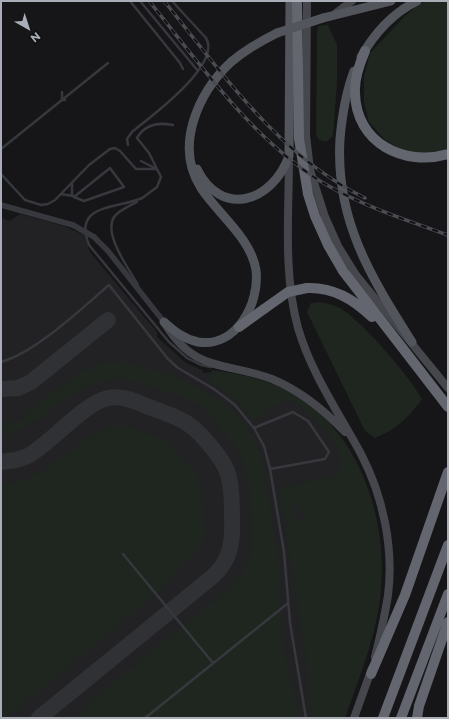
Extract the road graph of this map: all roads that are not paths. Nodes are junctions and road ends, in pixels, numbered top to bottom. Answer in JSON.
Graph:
{"nodes":[{"id":1,"x":140,"y":1,"type":"edge"},
{"id":2,"x":172,"y":1,"type":"edge"},
{"id":3,"x":290,"y":1,"type":"edge"},
{"id":4,"x":297,"y":1,"type":"edge"},
{"id":5,"x":307,"y":1,"type":"edge"},
{"id":6,"x":352,"y":1,"type":"edge"},
{"id":7,"x":391,"y":1,"type":"edge"},
{"id":8,"x":417,"y":1,"type":"edge"},
{"id":9,"x":131,"y":2,"type":"edge"},
{"id":10,"x":323,"y":18,"type":"junction"},
{"id":11,"x":364,"y":51,"type":"junction"},
{"id":12,"x":108,"y":63,"type":"dead end"},
{"id":13,"x":183,"y":69,"type":"dead end"},
{"id":14,"x":198,"y":71,"type":"junction"},
{"id":15,"x":62,"y":92,"type":"dead end"},
{"id":16,"x":63,"y":100,"type":"junction"},
{"id":17,"x":173,"y":125,"type":"dead end"},
{"id":18,"x":128,"y":145,"type":"dead end"},
{"id":19,"x":1,"y":149,"type":"edge"},
{"id":20,"x":190,"y":153,"type":"junction"},
{"id":21,"x":448,"y":154,"type":"edge"},
{"id":22,"x":289,"y":156,"type":"junction"},
{"id":23,"x":140,"y":161,"type":"dead end"},
{"id":24,"x":156,"y":169,"type":"junction"},
{"id":25,"x":1,"y":174,"type":"edge"},
{"id":26,"x":72,"y":183,"type":"junction"},
{"id":27,"x":60,"y":194,"type":"junction"},
{"id":28,"x":73,"y":196,"type":"junction"},
{"id":29,"x":142,"y":198,"type":"junction"},
{"id":30,"x":1,"y":205,"type":"edge"},
{"id":31,"x":148,"y":303,"type":"junction"},
{"id":32,"x":164,"y":322,"type":"junction"},
{"id":33,"x":239,"y":327,"type":"junction"},
{"id":34,"x":397,"y":342,"type":"junction"},
{"id":35,"x":412,"y":342,"type":"junction"},
{"id":36,"x":1,"y":362,"type":"edge"},
{"id":37,"x":222,"y":366,"type":"junction"},
{"id":38,"x":448,"y":388,"type":"edge"},
{"id":39,"x":446,"y":404,"type":"edge"},
{"id":40,"x":254,"y":428,"type":"junction"},
{"id":41,"x":352,"y":440,"type":"junction"},
{"id":42,"x":270,"y":469,"type":"junction"},
{"id":43,"x":448,"y":472,"type":"edge"},
{"id":44,"x":448,"y":545,"type":"edge"},
{"id":45,"x":123,"y":554,"type":"dead end"},
{"id":46,"x":448,"y":594,"type":"edge"},
{"id":47,"x":287,"y":604,"type":"junction"},
{"id":48,"x":448,"y":622,"type":"edge"},
{"id":49,"x":213,"y":664,"type":"junction"},
{"id":50,"x":371,"y":674,"type":"junction"},
{"id":51,"x":419,"y":706,"type":"junction"},
{"id":52,"x":145,"y":718,"type":"edge"},
{"id":53,"x":306,"y":718,"type":"edge"},
{"id":54,"x":354,"y":718,"type":"edge"},
{"id":55,"x":383,"y":718,"type":"edge"},
{"id":56,"x":401,"y":718,"type":"edge"},
{"id":57,"x":413,"y":718,"type":"edge"},
{"id":58,"x":417,"y":718,"type":"edge"}],
"edges":[{"from":1,"to":14,"type":"lane"},
{"from":2,"to":14,"type":"lane"},
{"from":3,"to":22,"type":"main road"},
{"from":4,"to":34,"type":"highway"},
{"from":5,"to":35,"type":"main road"},
{"from":6,"to":10,"type":"main road"},
{"from":7,"to":10,"type":"main road"},
{"from":8,"to":11,"type":"main road"},
{"from":9,"to":13,"type":"lane","bridge":true},
{"from":10,"to":20,"type":"main road","bridge":true},
{"from":11,"to":21,"type":"highway"},
{"from":11,"to":35,"type":"main road"},
{"from":12,"to":16,"type":"lane"},
{"from":14,"to":18,"type":"lane"},
{"from":15,"to":16,"type":"lane"},
{"from":16,"to":19,"type":"lane"},
{"from":17,"to":24,"type":"lane"},
{"from":20,"to":22,"type":"main road"},
{"from":20,"to":33,"type":"main road"},
{"from":22,"to":41,"type":"main road"},
{"from":23,"to":24,"type":"lane"},
{"from":24,"to":26,"type":"lane"},
{"from":24,"to":29,"type":"lane"},
{"from":25,"to":27,"type":"lane"},
{"from":26,"to":27,"type":"lane"},
{"from":26,"to":28,"type":"lane"},
{"from":27,"to":28,"type":"lane"},
{"from":28,"to":28,"type":"lane"},
{"from":29,"to":31,"type":"lane"},
{"from":29,"to":37,"type":"lane"},
{"from":30,"to":31,"type":"street","bridge":true},
{"from":31,"to":32,"type":"street"},
{"from":32,"to":33,"type":"main road"},
{"from":32,"to":37,"type":"main road"},
{"from":33,"to":34,"type":"highway","bridge":true},
{"from":34,"to":39,"type":"highway"},
{"from":35,"to":38,"type":"main road"},
{"from":36,"to":40,"type":"lane"},
{"from":37,"to":41,"type":"main road"},
{"from":40,"to":42,"type":"lane"},
{"from":40,"to":42,"type":"lane"},
{"from":41,"to":50,"type":"main road"},
{"from":42,"to":47,"type":"lane"},
{"from":43,"to":50,"type":"highway"},
{"from":44,"to":55,"type":"highway"},
{"from":45,"to":49,"type":"lane"},
{"from":46,"to":56,"type":"highway"},
{"from":47,"to":49,"type":"lane"},
{"from":47,"to":53,"type":"lane"},
{"from":48,"to":51,"type":"highway"},
{"from":49,"to":52,"type":"lane"},
{"from":50,"to":54,"type":"main road"},
{"from":51,"to":57,"type":"highway"},
{"from":51,"to":58,"type":"highway"}]}
